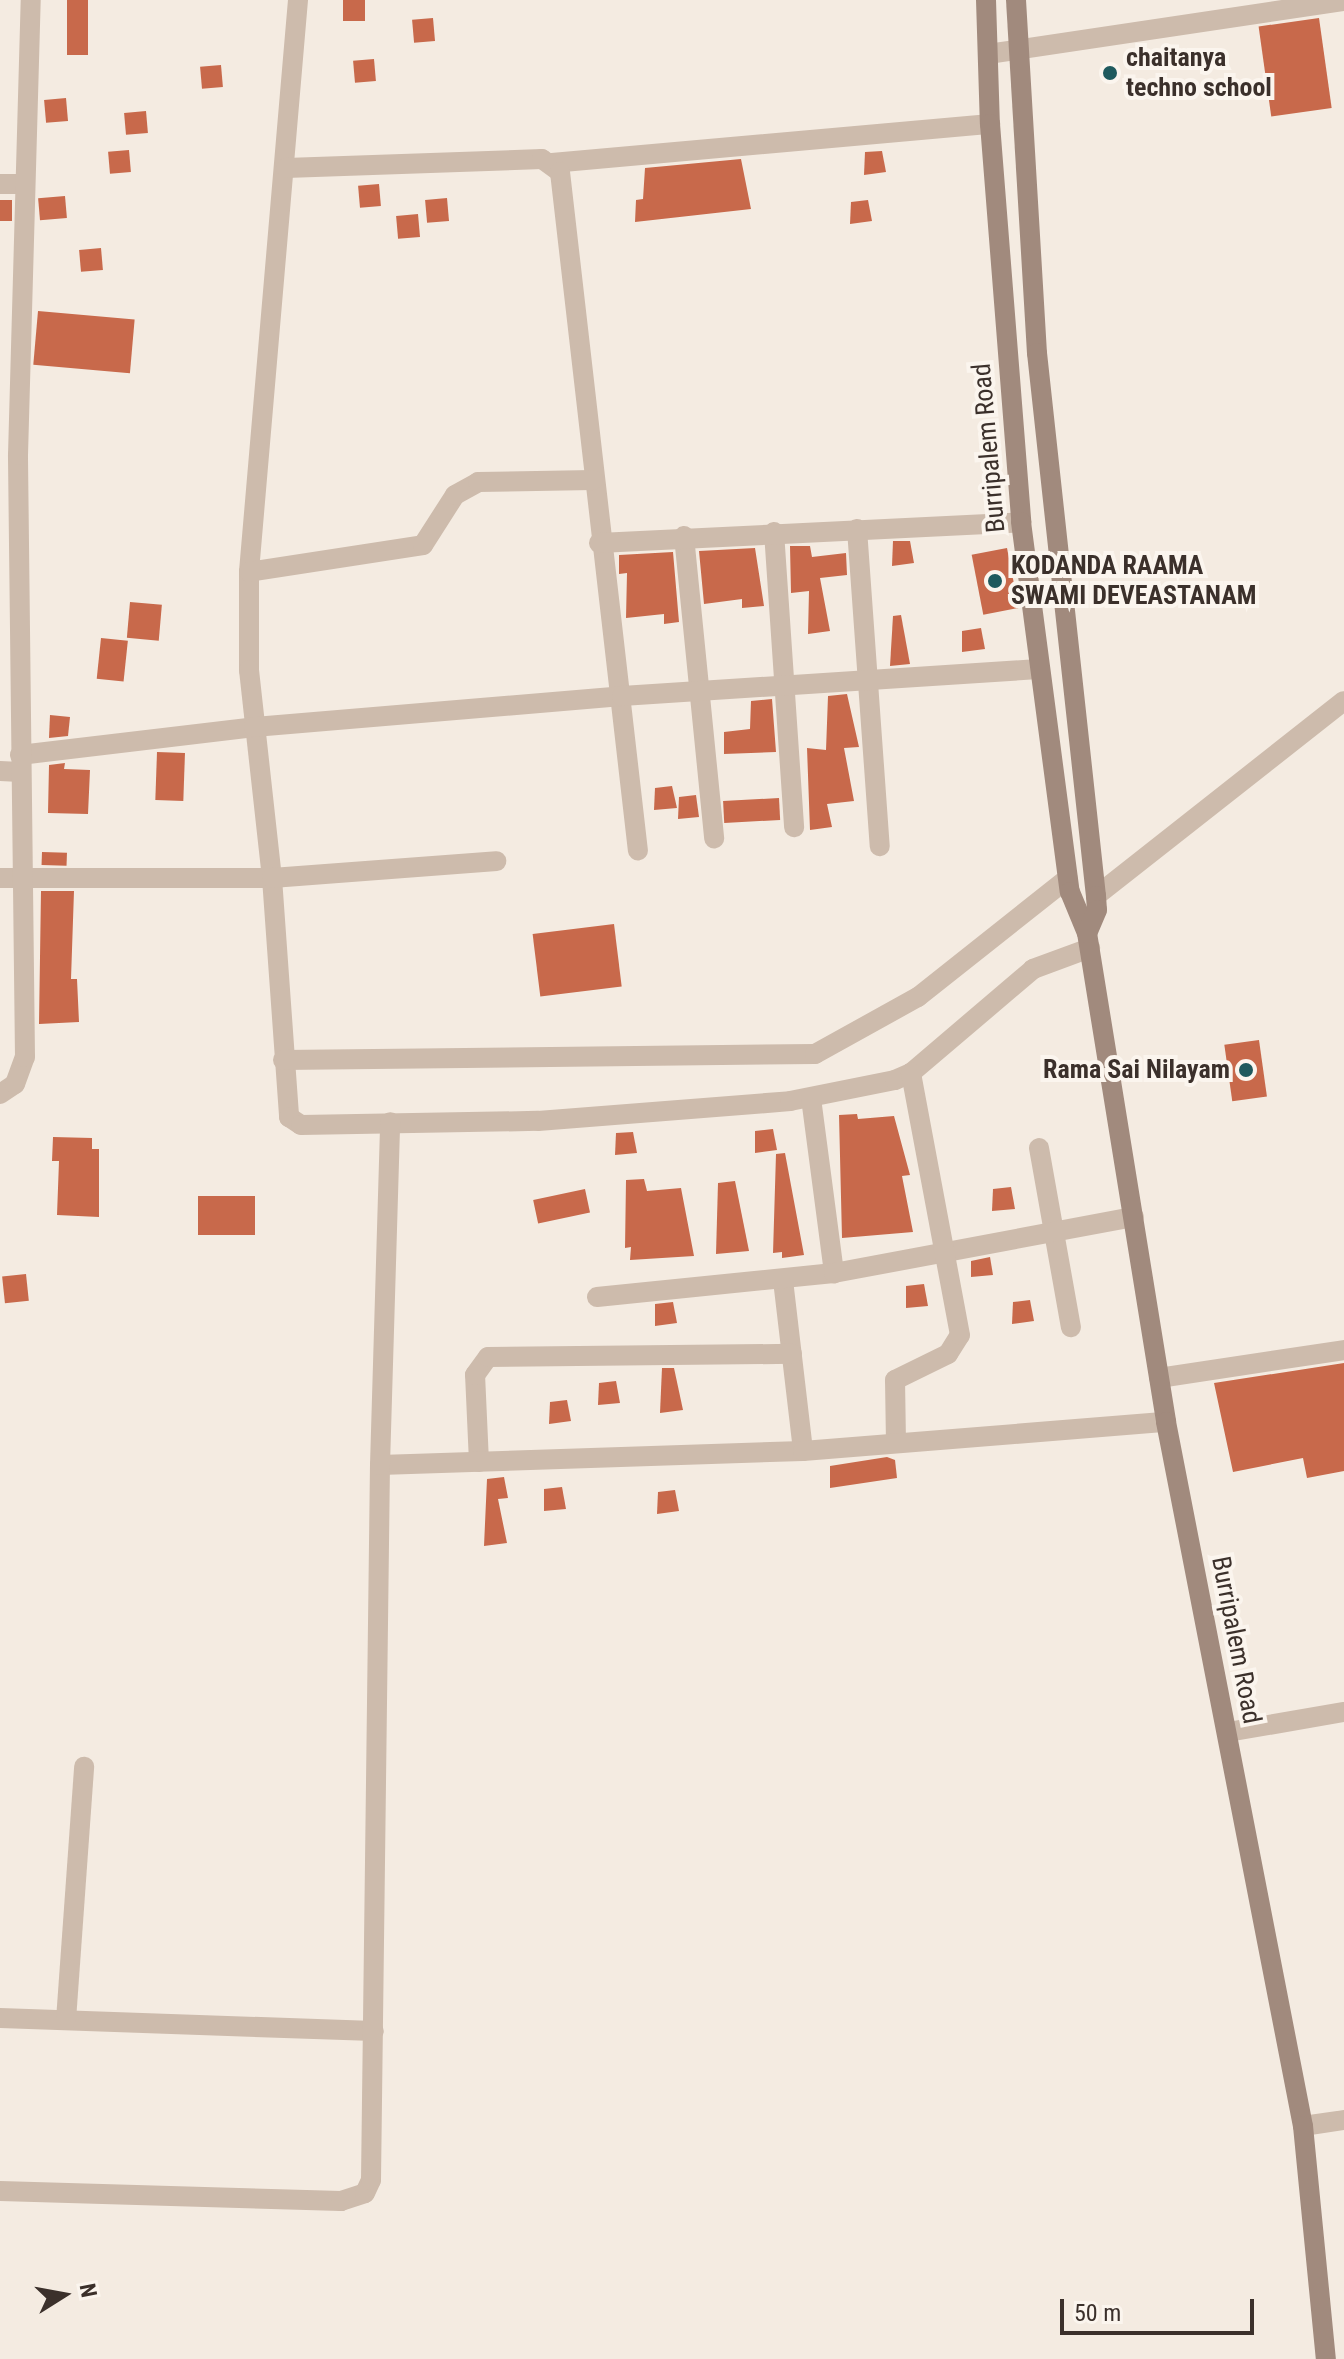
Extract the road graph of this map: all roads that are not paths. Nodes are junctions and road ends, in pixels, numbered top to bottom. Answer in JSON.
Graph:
{"nodes":[{"id":1,"x":31,"y":0,"type":"edge"},
{"id":2,"x":298,"y":0,"type":"edge"},
{"id":3,"x":986,"y":0,"type":"edge"},
{"id":4,"x":1016,"y":0,"type":"edge"},
{"id":5,"x":1344,"y":1,"type":"edge"},
{"id":6,"x":1018,"y":48,"type":"junction"},
{"id":7,"x":988,"y":54,"type":"junction"},
{"id":8,"x":990,"y":124,"type":"junction"},
{"id":9,"x":552,"y":163,"type":"junction"},
{"id":10,"x":286,"y":168,"type":"junction"},
{"id":11,"x":0,"y":184,"type":"edge"},
{"id":12,"x":24,"y":184,"type":"junction"},
{"id":13,"x":593,"y":480,"type":"junction"},
{"id":14,"x":1021,"y":522,"type":"junction"},
{"id":15,"x":857,"y":529,"type":"junction"},
{"id":16,"x":774,"y":532,"type":"junction"},
{"id":17,"x":684,"y":536,"type":"junction"},
{"id":18,"x":599,"y":543,"type":"junction"},
{"id":19,"x":249,"y":572,"type":"junction"},
{"id":20,"x":10,"y":613,"type":"edge"},
{"id":21,"x":1038,"y":669,"type":"junction"},
{"id":22,"x":867,"y":679,"type":"junction"},
{"id":23,"x":784,"y":684,"type":"junction"},
{"id":24,"x":701,"y":690,"type":"junction"},
{"id":25,"x":622,"y":696,"type":"junction"},
{"id":26,"x":1344,"y":701,"type":"edge"},
{"id":27,"x":254,"y":727,"type":"junction"},
{"id":28,"x":13,"y":766,"type":"edge"},
{"id":29,"x":794,"y":827,"type":"dead end"},
{"id":30,"x":714,"y":839,"type":"dead end"},
{"id":31,"x":880,"y":846,"type":"dead end"},
{"id":32,"x":638,"y":851,"type":"dead end"},
{"id":33,"x":496,"y":861,"type":"dead end"},
{"id":34,"x":0,"y":878,"type":"edge"},
{"id":35,"x":24,"y":878,"type":"junction"},
{"id":36,"x":272,"y":878,"type":"junction"},
{"id":37,"x":1068,"y":878,"type":"junction"},
{"id":38,"x":1096,"y":896,"type":"junction"},
{"id":39,"x":1089,"y":940,"type":"junction"},
{"id":40,"x":283,"y":1060,"type":"junction"},
{"id":41,"x":911,"y":1073,"type":"junction"},
{"id":42,"x":0,"y":1094,"type":"edge"},
{"id":43,"x":811,"y":1098,"type":"junction"},
{"id":44,"x":390,"y":1122,"type":"junction"},
{"id":45,"x":1039,"y":1148,"type":"dead end"},
{"id":46,"x":1134,"y":1217,"type":"junction"},
{"id":47,"x":1054,"y":1230,"type":"junction"},
{"id":48,"x":947,"y":1251,"type":"junction"},
{"id":49,"x":834,"y":1273,"type":"junction"},
{"id":50,"x":783,"y":1280,"type":"junction"},
{"id":51,"x":597,"y":1297,"type":"dead end"},
{"id":52,"x":1071,"y":1327,"type":"dead end"},
{"id":53,"x":1344,"y":1350,"type":"edge"},
{"id":54,"x":792,"y":1354,"type":"junction"},
{"id":55,"x":1159,"y":1378,"type":"junction"},
{"id":56,"x":1166,"y":1422,"type":"junction"},
{"id":57,"x":896,"y":1443,"type":"junction"},
{"id":58,"x":803,"y":1451,"type":"junction"},
{"id":59,"x":479,"y":1462,"type":"junction"},
{"id":60,"x":380,"y":1465,"type":"junction"},
{"id":61,"x":1344,"y":1712,"type":"edge"},
{"id":62,"x":1228,"y":1732,"type":"junction"},
{"id":63,"x":84,"y":1767,"type":"dead end"},
{"id":64,"x":0,"y":2018,"type":"edge"},
{"id":65,"x":66,"y":2020,"type":"junction"},
{"id":66,"x":374,"y":2031,"type":"junction"},
{"id":67,"x":1344,"y":2120,"type":"edge"},
{"id":68,"x":1303,"y":2126,"type":"junction"},
{"id":69,"x":0,"y":2191,"type":"edge"},
{"id":70,"x":1326,"y":2359,"type":"edge"}],
"edges":[{"from":1,"to":12,"type":"street"},
{"from":2,"to":10,"type":"street"},
{"from":3,"to":7,"type":"main road","name":"Burripalem Road"},
{"from":4,"to":6,"type":"main road","name":"Burripalem Road"},
{"from":5,"to":6,"type":"street"},
{"from":6,"to":7,"type":"street"},
{"from":6,"to":38,"type":"main road","name":"Burripalem Road"},
{"from":7,"to":8,"type":"main road","name":"Burripalem Road"},
{"from":8,"to":9,"type":"street"},
{"from":8,"to":14,"type":"main road","name":"Burripalem Road"},
{"from":9,"to":10,"type":"street"},
{"from":9,"to":13,"type":"street"},
{"from":10,"to":19,"type":"street"},
{"from":11,"to":12,"type":"street"},
{"from":12,"to":20,"type":"street"},
{"from":13,"to":18,"type":"street"},
{"from":13,"to":19,"type":"street"},
{"from":14,"to":15,"type":"street"},
{"from":14,"to":21,"type":"main road","name":"Burripalem Road"},
{"from":15,"to":16,"type":"street"},
{"from":15,"to":22,"type":"street"},
{"from":16,"to":17,"type":"street"},
{"from":16,"to":23,"type":"street"},
{"from":17,"to":18,"type":"street"},
{"from":17,"to":24,"type":"street"},
{"from":18,"to":25,"type":"street"},
{"from":19,"to":27,"type":"street"},
{"from":20,"to":28,"type":"street"},
{"from":21,"to":22,"type":"street"},
{"from":21,"to":37,"type":"main road","name":"Burripalem Road"},
{"from":22,"to":23,"type":"street"},
{"from":22,"to":31,"type":"street"},
{"from":23,"to":24,"type":"street"},
{"from":23,"to":29,"type":"street"},
{"from":24,"to":25,"type":"street"},
{"from":24,"to":30,"type":"street"},
{"from":25,"to":27,"type":"street"},
{"from":25,"to":32,"type":"street"},
{"from":26,"to":38,"type":"street"},
{"from":27,"to":28,"type":"street"},
{"from":27,"to":36,"type":"street"},
{"from":28,"to":35,"type":"street"},
{"from":33,"to":36,"type":"street"},
{"from":34,"to":35,"type":"street"},
{"from":35,"to":36,"type":"street"},
{"from":35,"to":42,"type":"street"},
{"from":36,"to":40,"type":"street"},
{"from":37,"to":39,"type":"main road","name":"Burripalem Road"},
{"from":37,"to":40,"type":"street"},
{"from":38,"to":39,"type":"main road","name":"Burripalem Road"},
{"from":39,"to":41,"type":"street"},
{"from":39,"to":46,"type":"main road","name":"Burripalem Road"},
{"from":40,"to":44,"type":"street"},
{"from":41,"to":43,"type":"street"},
{"from":41,"to":48,"type":"street"},
{"from":43,"to":44,"type":"street"},
{"from":43,"to":49,"type":"street"},
{"from":44,"to":60,"type":"street"},
{"from":45,"to":47,"type":"street"},
{"from":46,"to":47,"type":"street"},
{"from":46,"to":55,"type":"main road","name":"Burripalem Road"},
{"from":47,"to":48,"type":"street"},
{"from":47,"to":52,"type":"street"},
{"from":48,"to":49,"type":"street"},
{"from":48,"to":57,"type":"street"},
{"from":49,"to":50,"type":"street"},
{"from":50,"to":51,"type":"street"},
{"from":50,"to":54,"type":"street"},
{"from":53,"to":55,"type":"street"},
{"from":54,"to":58,"type":"street"},
{"from":54,"to":59,"type":"street"},
{"from":55,"to":56,"type":"main road","name":"Burripalem Road"},
{"from":56,"to":57,"type":"street"},
{"from":56,"to":62,"type":"main road","name":"Burripalem Road"},
{"from":57,"to":58,"type":"street"},
{"from":58,"to":59,"type":"street"},
{"from":59,"to":60,"type":"street"},
{"from":60,"to":66,"type":"street"},
{"from":61,"to":62,"type":"street"},
{"from":62,"to":68,"type":"main road","name":"Burripalem Road"},
{"from":63,"to":65,"type":"street"},
{"from":64,"to":65,"type":"street"},
{"from":65,"to":66,"type":"street"},
{"from":66,"to":69,"type":"street"},
{"from":67,"to":68,"type":"street"},
{"from":68,"to":70,"type":"main road","name":"Burripalem Road"}]}
